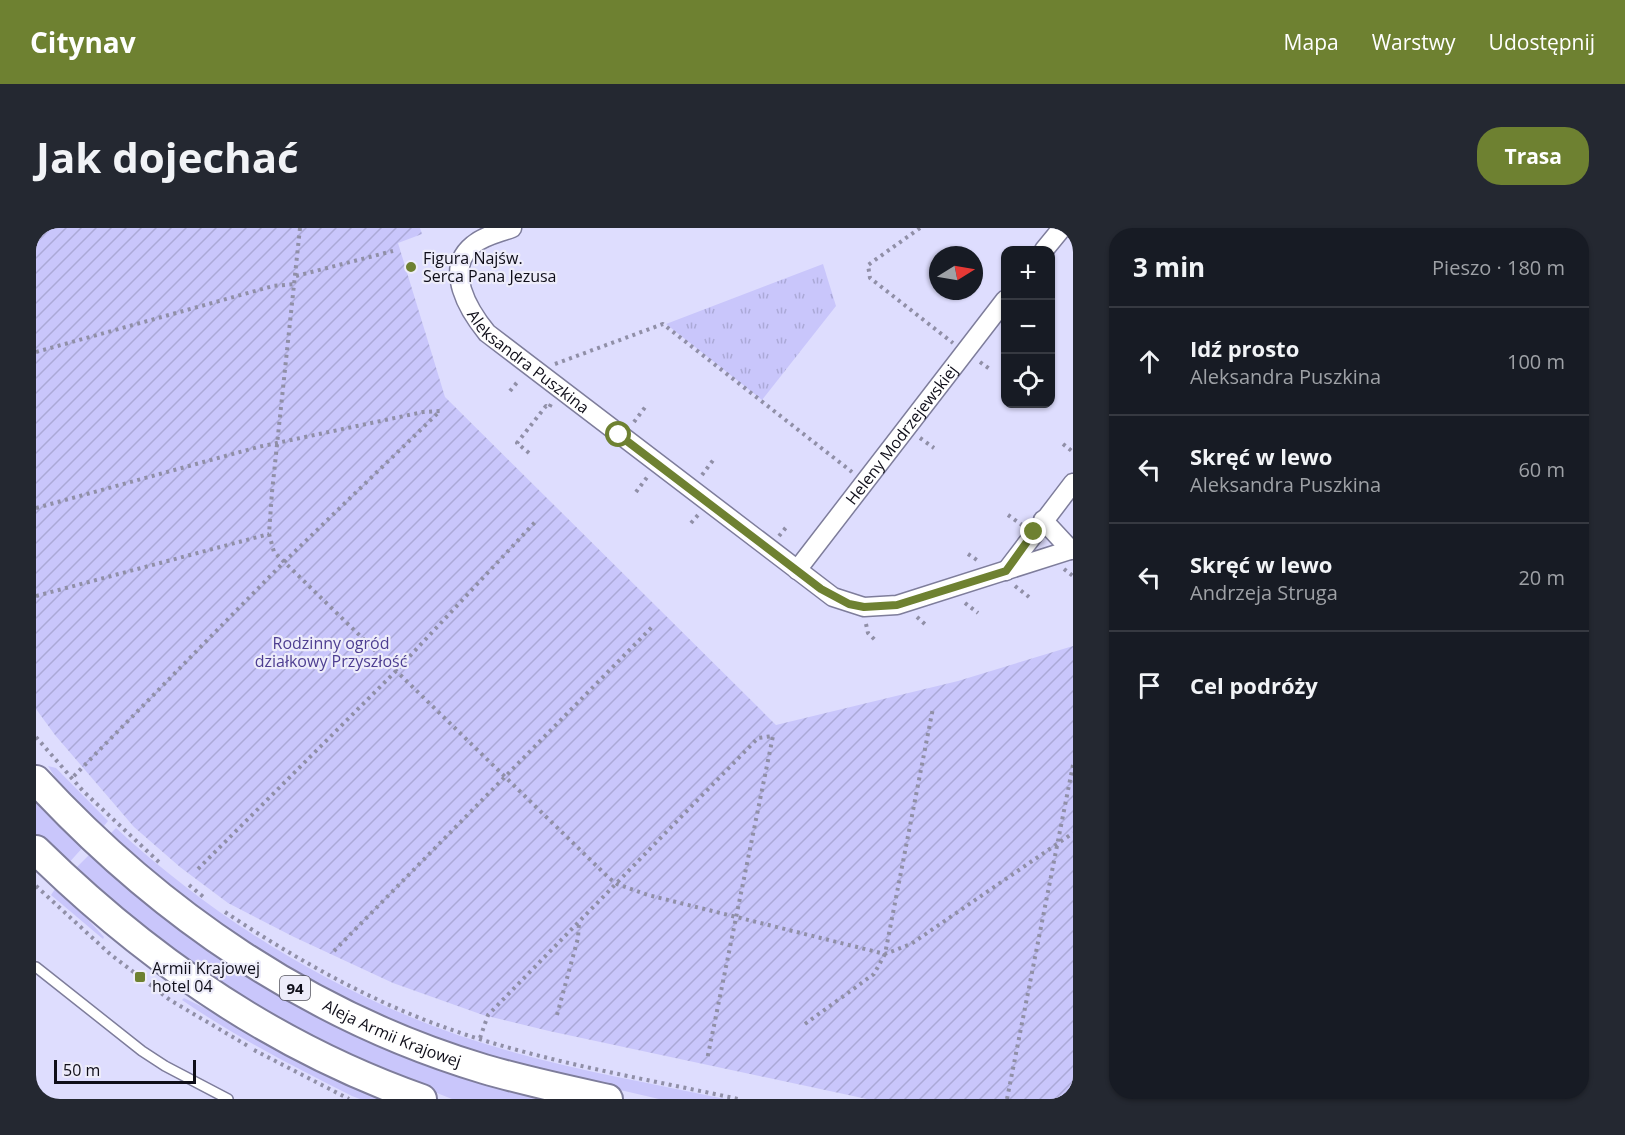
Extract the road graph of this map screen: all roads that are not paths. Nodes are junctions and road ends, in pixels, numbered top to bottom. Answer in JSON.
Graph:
{"nodes":[{"id":1,"x":512,"y":228,"type":"edge"},
{"id":2,"x":1062,"y":228,"type":"edge"},
{"id":3,"x":1047,"y":246,"type":"edge"},
{"id":4,"x":1001,"y":305,"type":"edge"},
{"id":5,"x":1073,"y":483,"type":"edge"},
{"id":6,"x":1043,"y":520,"type":"junction"},
{"id":7,"x":1072,"y":550,"type":"edge"},
{"id":8,"x":797,"y":570,"type":"junction"},
{"id":9,"x":1009,"y":576,"type":"junction"},
{"id":10,"x":36,"y":780,"type":"edge"},
{"id":11,"x":36,"y":850,"type":"edge"},
{"id":12,"x":36,"y":967,"type":"edge"},
{"id":13,"x":413,"y":1097,"type":"edge"},
{"id":14,"x":228,"y":1099,"type":"edge"},
{"id":15,"x":608,"y":1099,"type":"edge"}],
"edges":[{"from":1,"to":8,"type":"street","name":"Aleksandra Puszkina"},
{"from":2,"to":3,"type":"street"},
{"from":4,"to":8,"type":"street","name":"Heleny Modrzejewskiej"},
{"from":5,"to":6,"type":"street"},
{"from":6,"to":7,"type":"street"},
{"from":6,"to":9,"type":"street"},
{"from":7,"to":9,"type":"street","name":"Aleksandra Puszkina"},
{"from":8,"to":9,"type":"street","name":"Aleksandra Puszkina"},
{"from":10,"to":15,"type":"main road","name":"Aleja Armii Krajowej","number":"94"},
{"from":11,"to":13,"type":"main road"},
{"from":12,"to":14,"type":"lane"}]}
